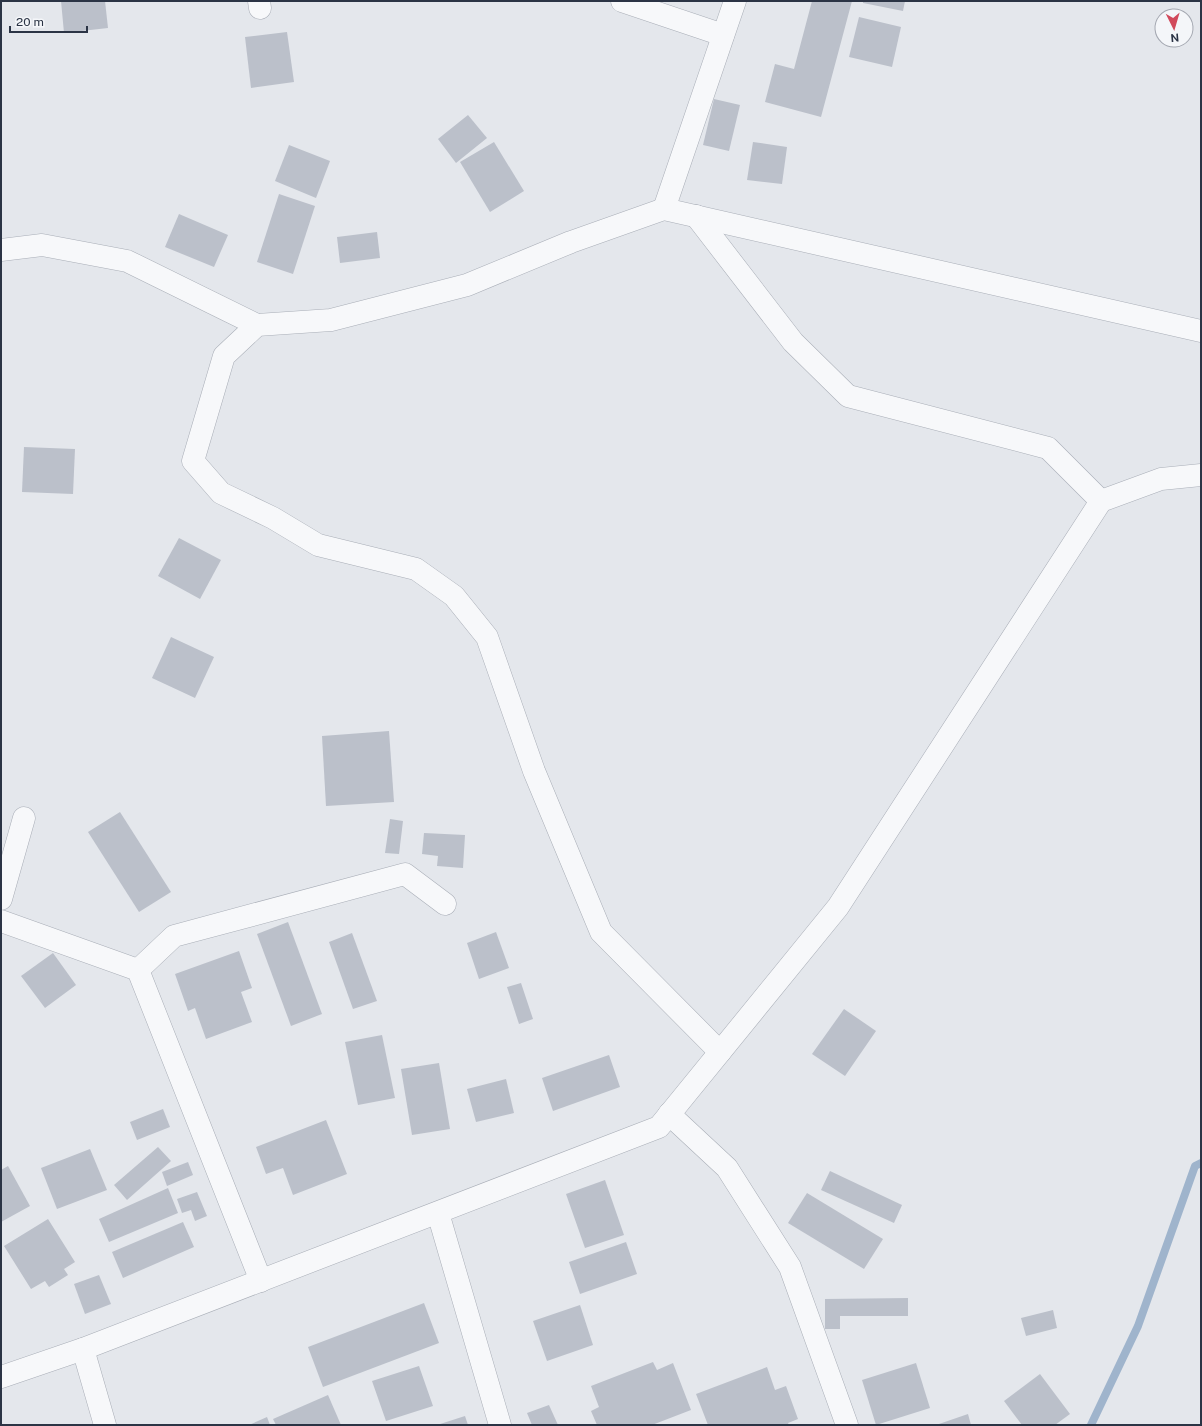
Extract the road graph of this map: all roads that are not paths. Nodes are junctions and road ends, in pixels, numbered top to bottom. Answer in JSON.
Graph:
{"nodes":[{"id":1,"x":622,"y":1,"type":"edge"},
{"id":2,"x":735,"y":1,"type":"edge"},
{"id":3,"x":723,"y":35,"type":"junction"},
{"id":4,"x":664,"y":209,"type":"junction"},
{"id":5,"x":696,"y":216,"type":"junction"},
{"id":6,"x":1,"y":250,"type":"edge"},
{"id":7,"x":257,"y":325,"type":"junction"},
{"id":8,"x":1201,"y":331,"type":"edge"},
{"id":9,"x":1201,"y":475,"type":"edge"},
{"id":10,"x":1101,"y":501,"type":"junction"},
{"id":11,"x":24,"y":818,"type":"dead end"},
{"id":12,"x":1,"y":899,"type":"edge"},
{"id":13,"x":445,"y":904,"type":"dead end"},
{"id":14,"x":1,"y":921,"type":"edge"},
{"id":15,"x":138,"y":970,"type":"junction"},
{"id":16,"x":720,"y":1052,"type":"junction"},
{"id":17,"x":670,"y":1114,"type":"junction"},
{"id":18,"x":438,"y":1213,"type":"junction"},
{"id":19,"x":260,"y":1281,"type":"junction"},
{"id":20,"x":83,"y":1349,"type":"junction"},
{"id":21,"x":1,"y":1378,"type":"edge"},
{"id":22,"x":105,"y":1425,"type":"edge"},
{"id":23,"x":500,"y":1425,"type":"edge"},
{"id":24,"x":847,"y":1425,"type":"edge"}],
"edges":[{"from":1,"to":3,"type":"street"},
{"from":2,"to":3,"type":"street"},
{"from":3,"to":4,"type":"street"},
{"from":4,"to":5,"type":"street"},
{"from":4,"to":7,"type":"street"},
{"from":5,"to":8,"type":"street"},
{"from":5,"to":10,"type":"street"},
{"from":6,"to":7,"type":"street"},
{"from":7,"to":16,"type":"street"},
{"from":9,"to":10,"type":"street"},
{"from":10,"to":16,"type":"street"},
{"from":11,"to":12,"type":"street"},
{"from":13,"to":15,"type":"street"},
{"from":14,"to":15,"type":"street"},
{"from":15,"to":19,"type":"street"},
{"from":16,"to":17,"type":"street"},
{"from":17,"to":18,"type":"street"},
{"from":17,"to":24,"type":"street"},
{"from":18,"to":19,"type":"street"},
{"from":18,"to":23,"type":"street"},
{"from":19,"to":20,"type":"street"},
{"from":20,"to":21,"type":"street"},
{"from":20,"to":22,"type":"street"}]}
